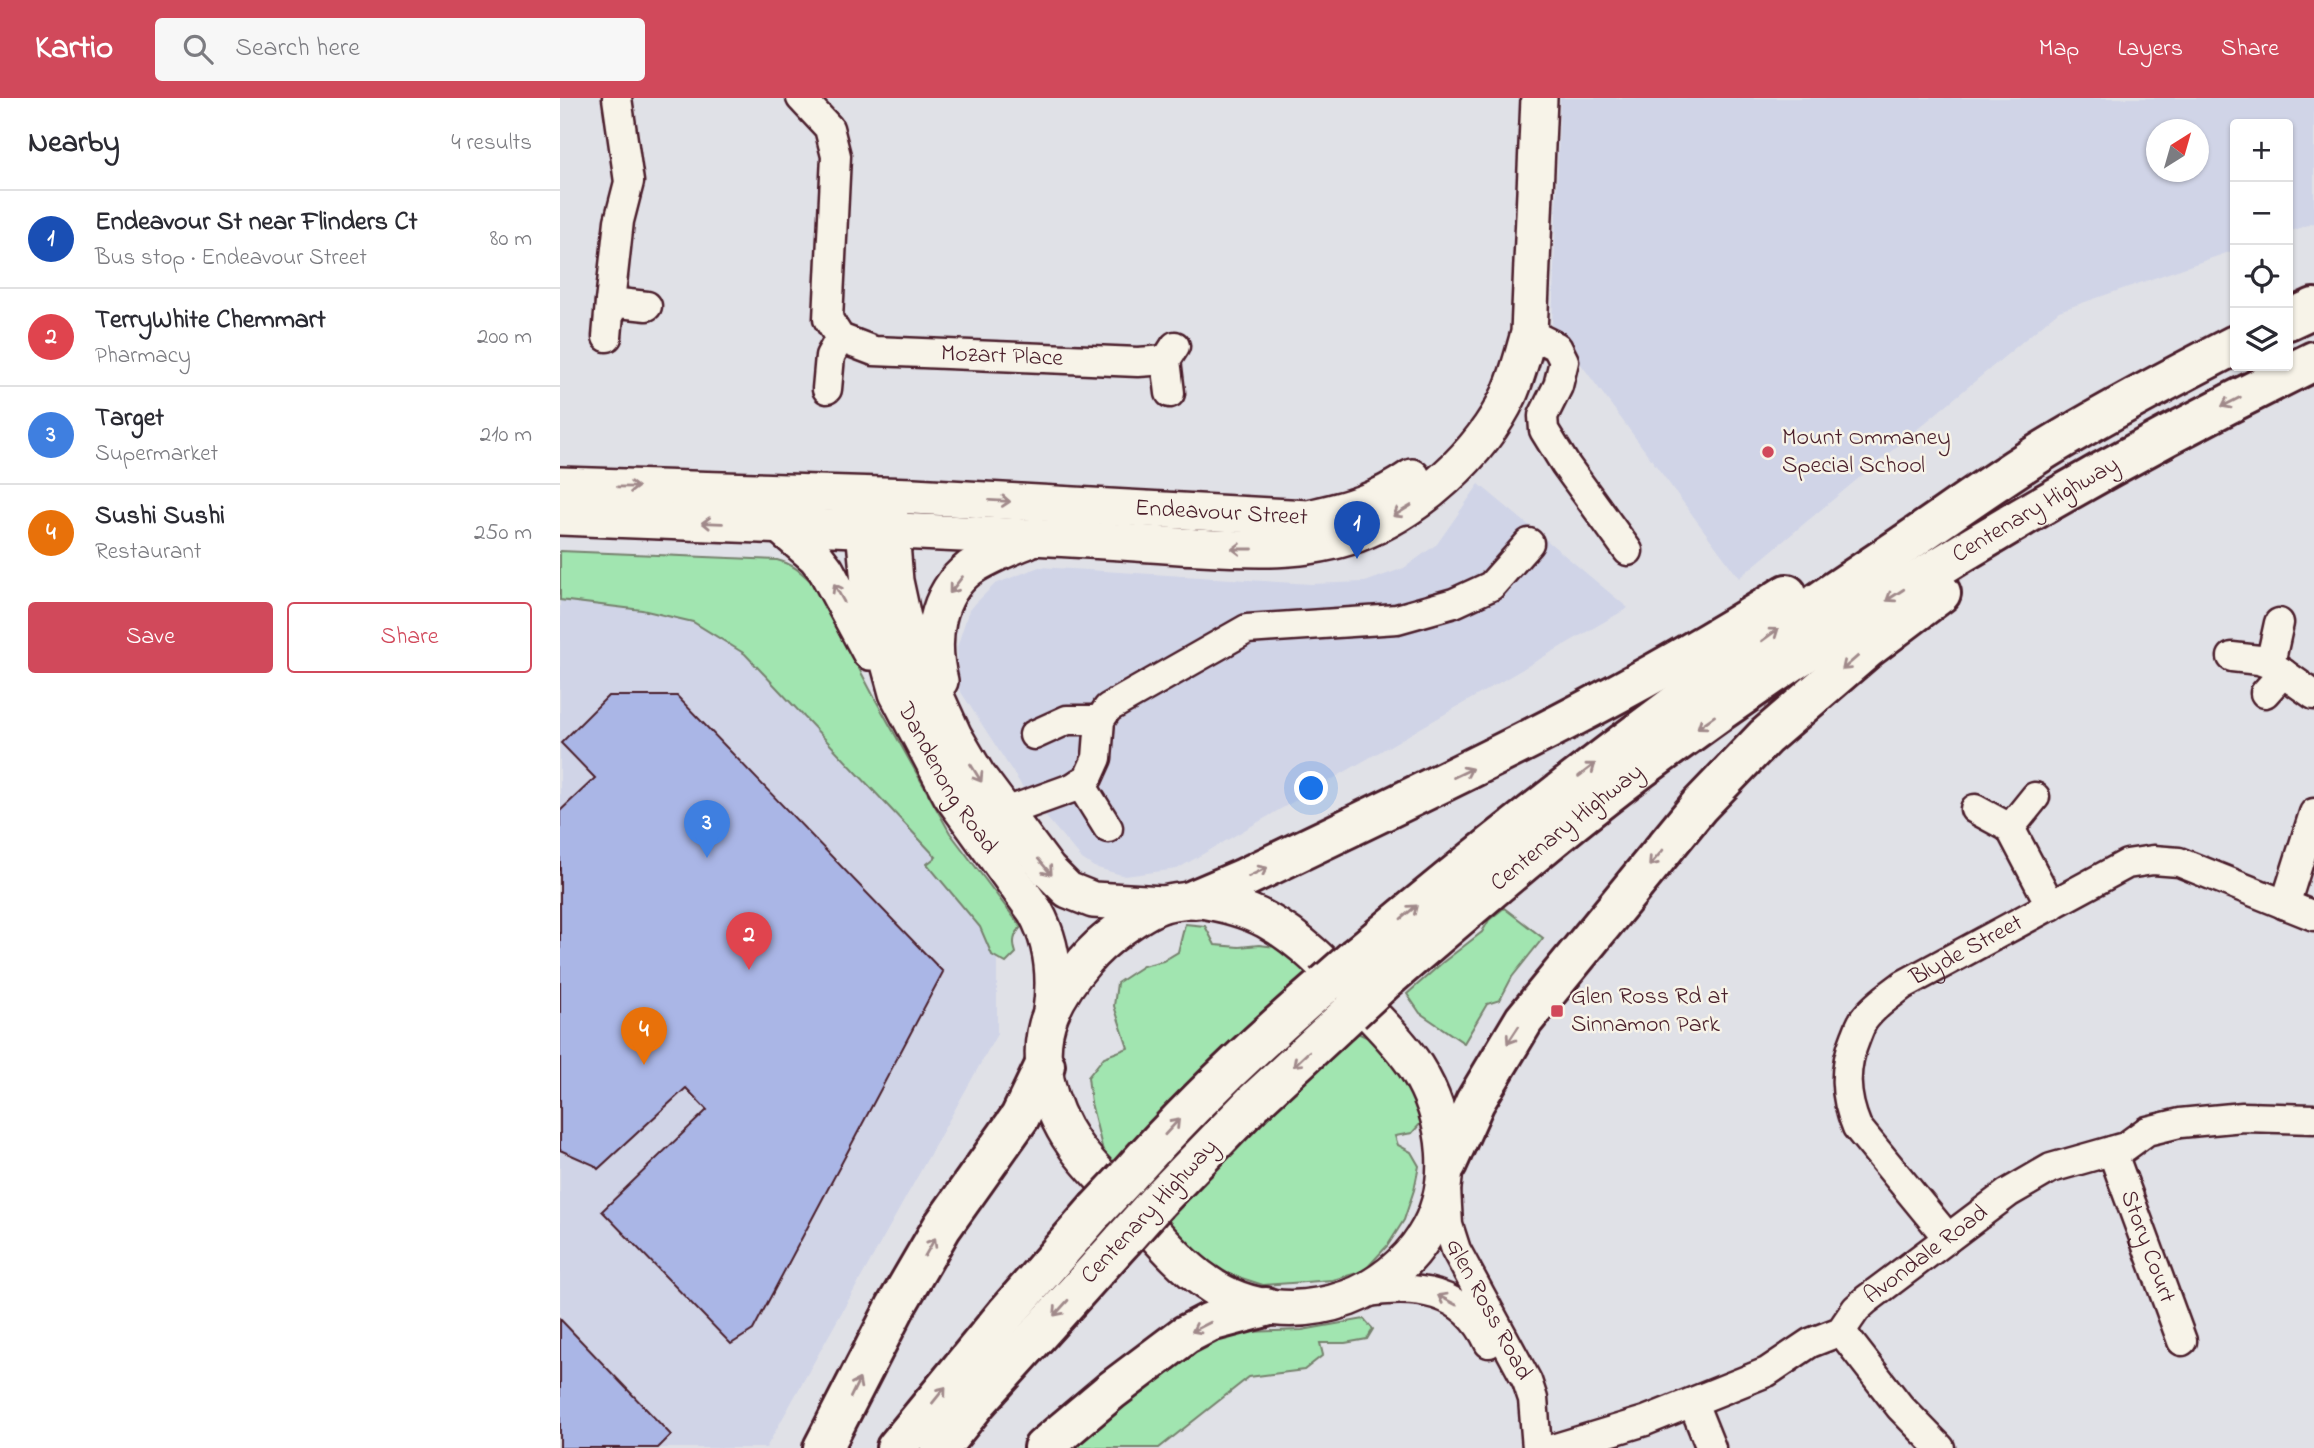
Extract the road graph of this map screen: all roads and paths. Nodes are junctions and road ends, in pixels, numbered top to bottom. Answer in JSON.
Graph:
{"nodes":[{"id":1,"x":617,"y":98,"type":"edge"},
{"id":2,"x":1521,"y":98,"type":"edge"},
{"id":3,"x":1539,"y":98,"type":"edge"},
{"id":4,"x":806,"y":100,"type":"edge"},
{"id":5,"x":610,"y":302,"type":"junction"},
{"id":6,"x":648,"y":306,"type":"dead end"},
{"id":7,"x":2314,"y":308,"type":"edge"},
{"id":8,"x":2293,"y":318,"type":"edge"},
{"id":9,"x":1529,"y":333,"type":"junction"},
{"id":10,"x":607,"y":337,"type":"dead end"},
{"id":11,"x":839,"y":338,"type":"junction"},
{"id":12,"x":2230,"y":348,"type":"edge"},
{"id":13,"x":2314,"y":361,"type":"edge"},
{"id":14,"x":827,"y":389,"type":"dead end"},
{"id":15,"x":1170,"y":393,"type":"dead end"},
{"id":16,"x":2130,"y":400,"type":"junction"},
{"id":17,"x":560,"y":485,"type":"edge"},
{"id":18,"x":875,"y":495,"type":"junction"},
{"id":19,"x":560,"y":517,"type":"edge"},
{"id":20,"x":2015,"y":520,"type":"junction"},
{"id":21,"x":780,"y":526,"type":"junction"},
{"id":22,"x":884,"y":529,"type":"junction"},
{"id":23,"x":1034,"y":537,"type":"junction"},
{"id":24,"x":1529,"y":543,"type":"dead end"},
{"id":25,"x":1628,"y":551,"type":"dead end"},
{"id":26,"x":2279,"y":622,"type":"dead end"},
{"id":27,"x":2232,"y":657,"type":"dead end"},
{"id":28,"x":2272,"y":676,"type":"junction"},
{"id":29,"x":897,"y":693,"type":"junction"},
{"id":30,"x":2314,"y":695,"type":"edge"},
{"id":31,"x":1100,"y":720,"type":"junction"},
{"id":32,"x":952,"y":732,"type":"junction"},
{"id":33,"x":1034,"y":735,"type":"dead end"},
{"id":34,"x":1080,"y":783,"type":"junction"},
{"id":35,"x":2035,"y":797,"type":"dead end"},
{"id":36,"x":1975,"y":809,"type":"dead end"},
{"id":37,"x":2314,"y":813,"type":"edge"},
{"id":38,"x":990,"y":823,"type":"junction"},
{"id":39,"x":1108,"y":828,"type":"dead end"},
{"id":40,"x":2010,"y":828,"type":"junction"},
{"id":41,"x":1179,"y":902,"type":"junction"},
{"id":42,"x":2285,"y":905,"type":"junction"},
{"id":43,"x":2051,"y":906,"type":"junction"},
{"id":44,"x":2314,"y":916,"type":"edge"},
{"id":45,"x":1369,"y":970,"type":"junction"},
{"id":46,"x":1050,"y":1015,"type":"junction"},
{"id":47,"x":1045,"y":1065,"type":"junction"},
{"id":48,"x":2314,"y":1119,"type":"edge"},
{"id":49,"x":2112,"y":1151,"type":"junction"},
{"id":50,"x":1446,"y":1173,"type":"junction"},
{"id":51,"x":1948,"y":1238,"type":"junction"},
{"id":52,"x":1360,"y":1293,"type":"junction"},
{"id":53,"x":1266,"y":1307,"type":"junction"},
{"id":54,"x":1840,"y":1331,"type":"junction"},
{"id":55,"x":2182,"y":1341,"type":"dead end"},
{"id":56,"x":1693,"y":1403,"type":"junction"},
{"id":57,"x":1543,"y":1444,"type":"edge"},
{"id":58,"x":823,"y":1448,"type":"edge"},
{"id":59,"x":896,"y":1448,"type":"edge"},
{"id":60,"x":940,"y":1448,"type":"edge"},
{"id":61,"x":1043,"y":1448,"type":"edge"},
{"id":62,"x":1711,"y":1448,"type":"edge"},
{"id":63,"x":1940,"y":1448,"type":"edge"}],
"edges":[{"from":1,"to":5,"type":"street"},
{"from":18,"to":2,"type":"main road","name":"Endeavour Street","one_way":true},
{"from":3,"to":9,"type":"main road","name":"Endeavour Street"},
{"from":4,"to":11,"type":"street"},
{"from":5,"to":6,"type":"street"},
{"from":5,"to":10,"type":"street"},
{"from":7,"to":8,"type":"highway"},
{"from":9,"to":23,"type":"main road","name":"Endeavour Street","one_way":true},
{"from":9,"to":25,"type":"street"},
{"from":11,"to":14,"type":"street"},
{"from":11,"to":15,"type":"street","name":"Mozart Place"},
{"from":12,"to":16,"type":"highway","name":"Centenary Highway"},
{"from":13,"to":20,"type":"highway","name":"Centenary Highway","one_way":true},
{"from":41,"to":16,"type":"highway","one_way":true},
{"from":45,"to":16,"type":"highway","name":"Centenary Highway","one_way":true},
{"from":17,"to":18,"type":"main road","one_way":true},
{"from":18,"to":22,"type":"main road","name":"Dandenong Road"},
{"from":21,"to":19,"type":"main road","one_way":true},
{"from":20,"to":45,"type":"highway","name":"Centenary Highway","one_way":true},
{"from":20,"to":50,"type":"highway","one_way":true},
{"from":21,"to":22,"type":"main road"},
{"from":29,"to":21,"type":"main road","one_way":true},
{"from":22,"to":23,"type":"main road","name":"Endeavour Street"},
{"from":22,"to":29,"type":"main road","name":"Dandenong Road"},
{"from":22,"to":32,"type":"main road","name":"Dandenong Road"},
{"from":23,"to":32,"type":"main road","one_way":true},
{"from":24,"to":31,"type":"street"},
{"from":26,"to":28,"type":"street"},
{"from":27,"to":28,"type":"street"},
{"from":28,"to":30,"type":"street"},
{"from":29,"to":38,"type":"main road","name":"Dandenong Road"},
{"from":31,"to":33,"type":"street"},
{"from":31,"to":34,"type":"street"},
{"from":32,"to":38,"type":"main road","name":"Dandenong Road","one_way":true},
{"from":34,"to":38,"type":"street"},
{"from":34,"to":39,"type":"street"},
{"from":35,"to":40,"type":"street"},
{"from":36,"to":40,"type":"street"},
{"from":37,"to":42,"type":"street"},
{"from":38,"to":41,"type":"main road","name":"Dandenong Road","one_way":true},
{"from":38,"to":46,"type":"main road","name":"Dandenong Road"},
{"from":40,"to":43,"type":"street"},
{"from":41,"to":46,"type":"main road"},
{"from":41,"to":50,"type":"main road","name":"Dandenong Road"},
{"from":42,"to":43,"type":"street","name":"Blyde Street"},
{"from":42,"to":44,"type":"street","name":"Blyde Street"},
{"from":43,"to":51,"type":"street","name":"Blyde Street"},
{"from":59,"to":45,"type":"highway","name":"Centenary Highway","one_way":true,"bridge":true},
{"from":45,"to":60,"type":"highway","name":"Centenary Highway","one_way":true,"bridge":true},
{"from":46,"to":47,"type":"main road","name":"Dandenong Road"},
{"from":47,"to":53,"type":"main road","name":"Dandenong Road"},
{"from":58,"to":47,"type":"highway","one_way":true},
{"from":48,"to":49,"type":"street","name":"Avondale Road"},
{"from":49,"to":51,"type":"street","name":"Avondale Road"},
{"from":49,"to":55,"type":"street","name":"Story Court"},
{"from":50,"to":52,"type":"main road","name":"Dandenong Road"},
{"from":50,"to":57,"type":"street","name":"Glen Ross Road"},
{"from":51,"to":54,"type":"street","name":"Avondale Road"},
{"from":52,"to":53,"type":"main road","name":"Dandenong Road"},
{"from":57,"to":52,"type":"street","name":"Glen Ross Road","one_way":true},
{"from":53,"to":61,"type":"highway","one_way":true},
{"from":54,"to":56,"type":"street","name":"Avondale Road"},
{"from":54,"to":63,"type":"street"},
{"from":56,"to":57,"type":"street","name":"Avondale Road"},
{"from":56,"to":62,"type":"street"}]}
